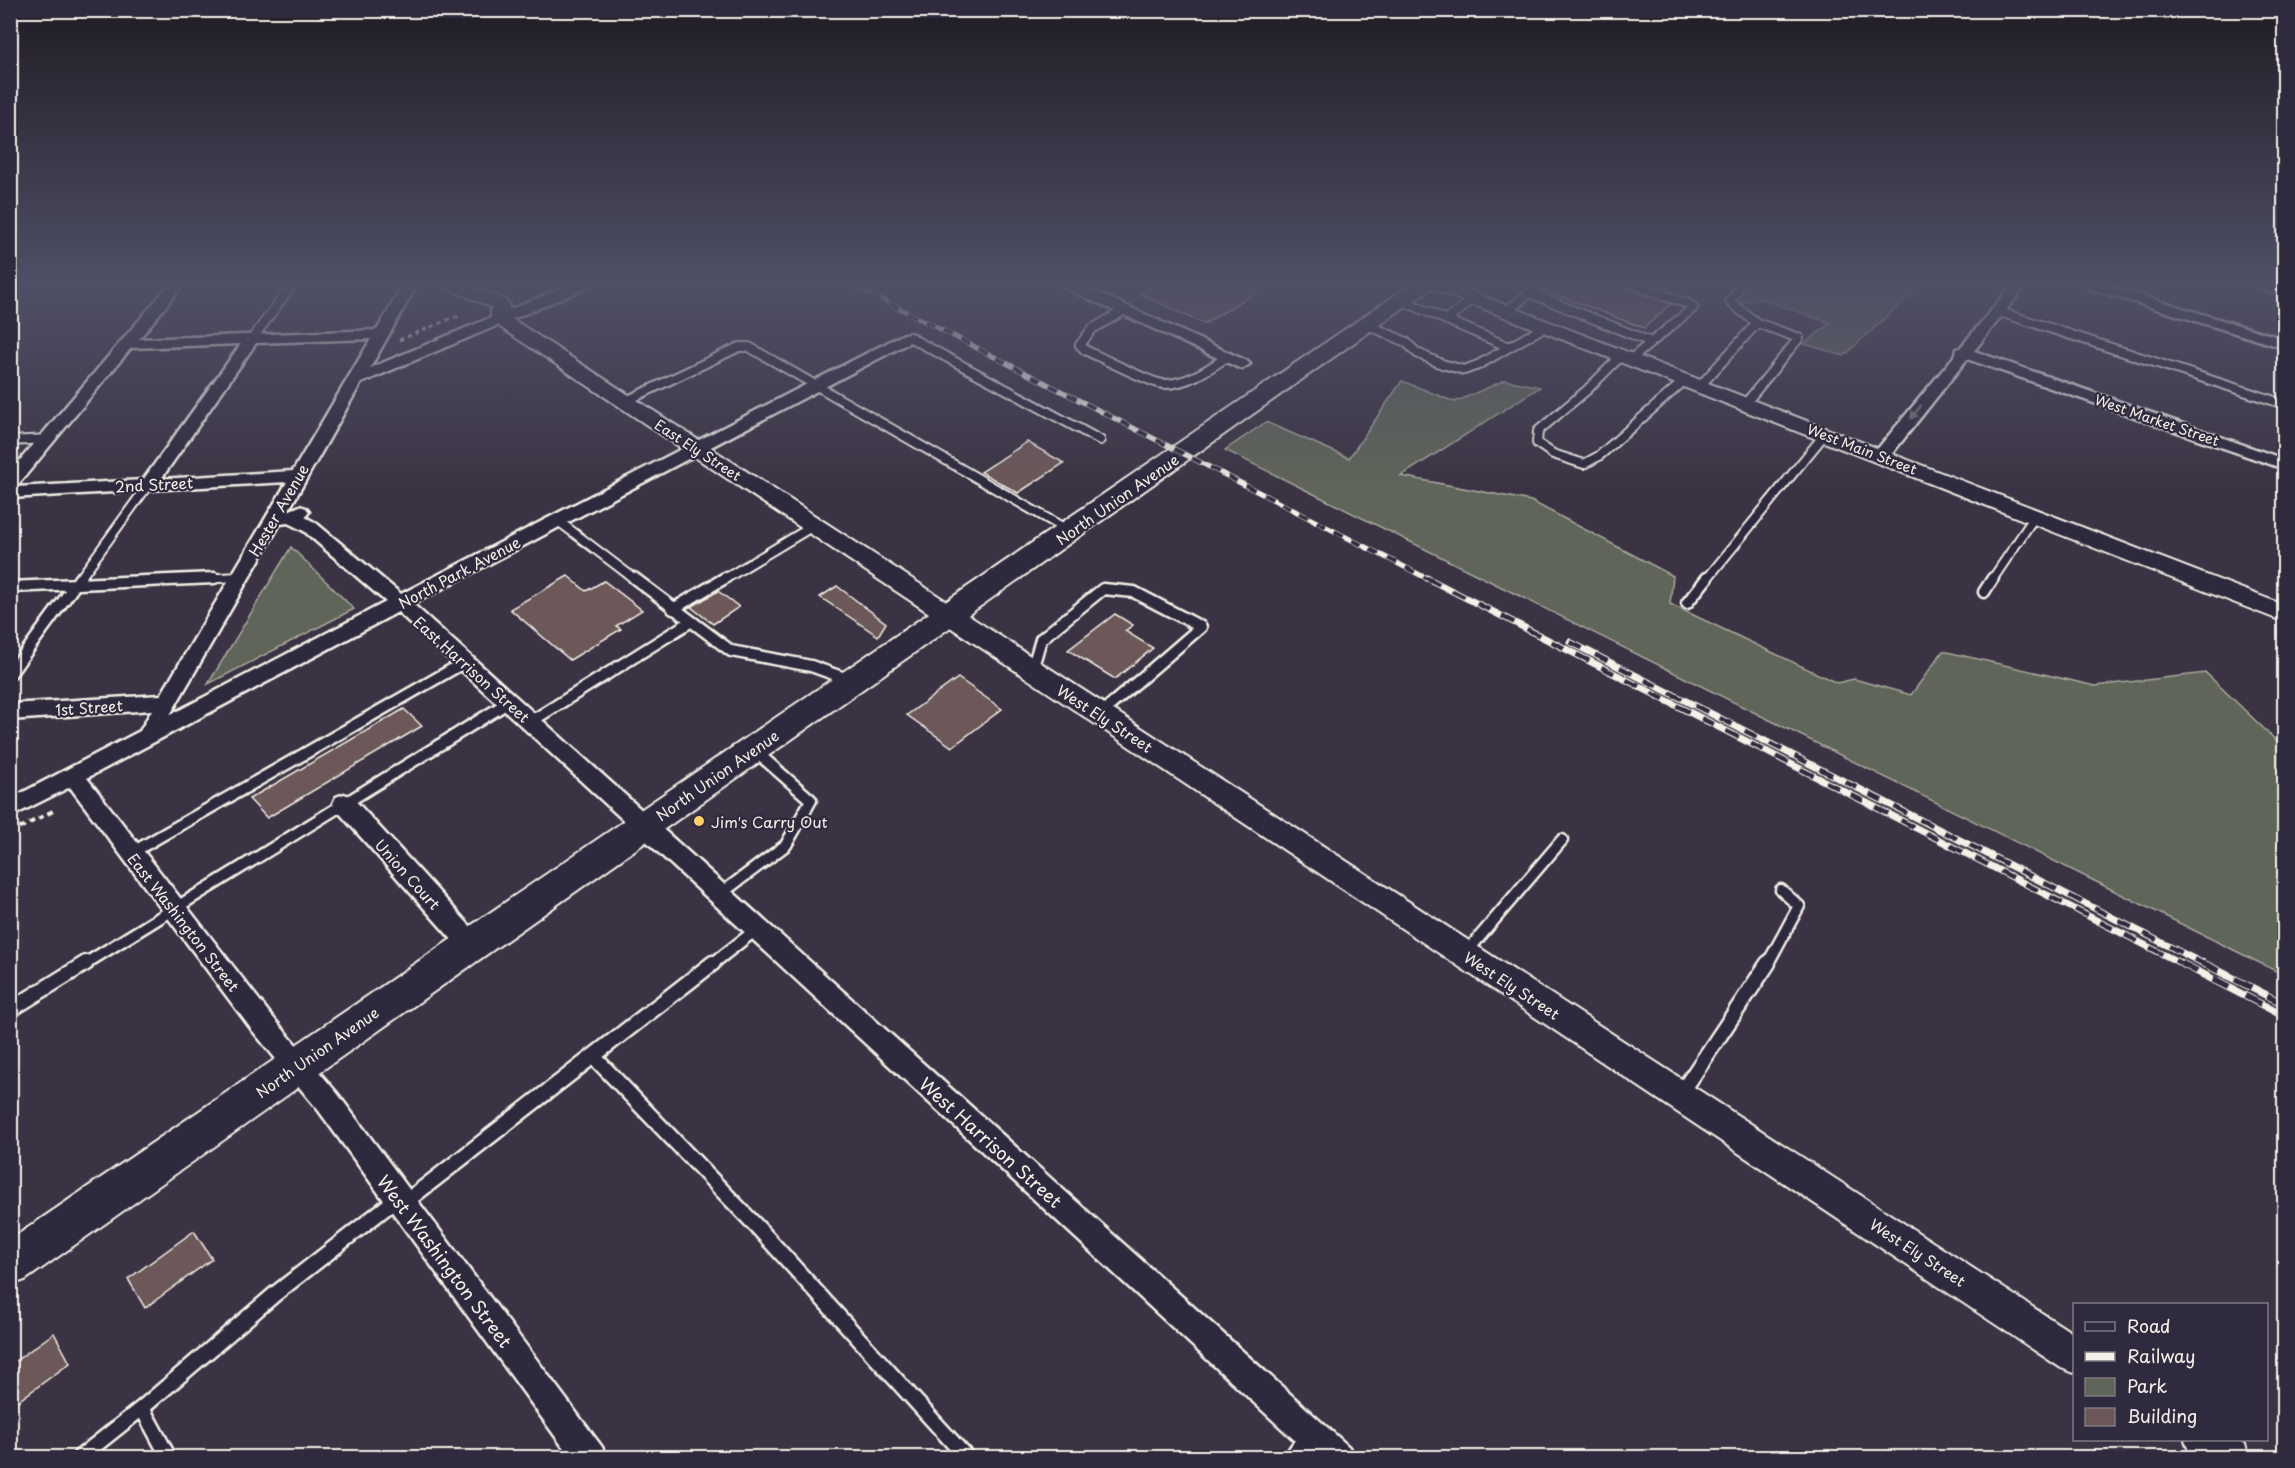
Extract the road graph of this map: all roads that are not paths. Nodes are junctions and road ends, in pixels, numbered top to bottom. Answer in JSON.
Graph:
{"nodes":[{"id":1,"x":119,"y":354,"type":"edge"},
{"id":2,"x":242,"y":354,"type":"edge"},
{"id":3,"x":370,"y":354,"type":"edge"},
{"id":4,"x":417,"y":354,"type":"edge"},
{"id":5,"x":552,"y":354,"type":"edge"},
{"id":6,"x":725,"y":354,"type":"edge"},
{"id":7,"x":760,"y":354,"type":"edge"},
{"id":8,"x":877,"y":354,"type":"edge"},
{"id":9,"x":940,"y":354,"type":"edge"},
{"id":10,"x":1093,"y":354,"type":"edge"},
{"id":11,"x":1219,"y":354,"type":"edge"},
{"id":12,"x":1324,"y":354,"type":"edge"},
{"id":13,"x":1418,"y":354,"type":"edge"},
{"id":14,"x":1498,"y":354,"type":"edge"},
{"id":15,"x":1617,"y":354,"type":"edge"},
{"id":16,"x":1632,"y":354,"type":"edge"},
{"id":17,"x":1724,"y":354,"type":"edge"},
{"id":18,"x":1786,"y":354,"type":"edge"},
{"id":19,"x":1961,"y":354,"type":"edge"},
{"id":20,"x":1966,"y":354,"type":"edge"},
{"id":21,"x":2130,"y":354,"type":"edge"},
{"id":22,"x":1227,"y":357,"type":"junction"},
{"id":23,"x":1626,"y":357,"type":"junction"},
{"id":24,"x":1242,"y":364,"type":"dead end"},
{"id":25,"x":354,"y":380,"type":"junction"},
{"id":26,"x":1693,"y":383,"type":"junction"},
{"id":27,"x":815,"y":386,"type":"junction"},
{"id":28,"x":624,"y":402,"type":"junction"},
{"id":29,"x":1746,"y":404,"type":"junction"},
{"id":30,"x":2284,"y":404,"type":"edge"},
{"id":31,"x":1825,"y":435,"type":"junction"},
{"id":32,"x":47,"y":439,"type":"junction"},
{"id":33,"x":1100,"y":440,"type":"dead end"},
{"id":34,"x":10,"y":441,"type":"edge"},
{"id":35,"x":694,"y":448,"type":"junction"},
{"id":36,"x":1881,"y":456,"type":"junction"},
{"id":37,"x":2284,"y":464,"type":"edge"},
{"id":38,"x":298,"y":476,"type":"junction"},
{"id":39,"x":10,"y":484,"type":"edge"},
{"id":40,"x":148,"y":485,"type":"junction"},
{"id":41,"x":10,"y":493,"type":"edge"},
{"id":42,"x":2035,"y":516,"type":"junction"},
{"id":43,"x":273,"y":519,"type":"junction"},
{"id":44,"x":557,"y":520,"type":"junction"},
{"id":45,"x":813,"y":526,"type":"junction"},
{"id":46,"x":1070,"y":531,"type":"junction"},
{"id":47,"x":240,"y":577,"type":"junction"},
{"id":48,"x":76,"y":583,"type":"junction"},
{"id":49,"x":10,"y":587,"type":"edge"},
{"id":50,"x":1984,"y":592,"type":"dead end"},
{"id":51,"x":1687,"y":603,"type":"dead end"},
{"id":52,"x":400,"y":604,"type":"junction"},
{"id":53,"x":673,"y":609,"type":"junction"},
{"id":54,"x":2284,"y":614,"type":"edge"},
{"id":55,"x":949,"y":615,"type":"junction"},
{"id":56,"x":690,"y":622,"type":"junction"},
{"id":57,"x":465,"y":662,"type":"junction"},
{"id":58,"x":1032,"y":670,"type":"junction"},
{"id":59,"x":10,"y":674,"type":"edge"},
{"id":60,"x":854,"y":681,"type":"junction"},
{"id":61,"x":167,"y":702,"type":"junction"},
{"id":62,"x":509,"y":702,"type":"junction"},
{"id":63,"x":10,"y":712,"type":"edge"},
{"id":64,"x":1100,"y":714,"type":"junction"},
{"id":65,"x":530,"y":722,"type":"junction"},
{"id":66,"x":147,"y":737,"type":"junction"},
{"id":67,"x":754,"y":750,"type":"junction"},
{"id":68,"x":73,"y":776,"type":"junction"},
{"id":69,"x":344,"y":803,"type":"junction"},
{"id":70,"x":10,"y":809,"type":"edge"},
{"id":71,"x":643,"y":826,"type":"junction"},
{"id":72,"x":1562,"y":840,"type":"dead end"},
{"id":73,"x":131,"y":853,"type":"junction"},
{"id":74,"x":1781,"y":890,"type":"dead end"},
{"id":75,"x":719,"y":895,"type":"junction"},
{"id":76,"x":174,"y":908,"type":"junction"},
{"id":77,"x":757,"y":929,"type":"junction"},
{"id":78,"x":472,"y":945,"type":"junction"},
{"id":79,"x":1464,"y":954,"type":"junction"},
{"id":80,"x":10,"y":1010,"type":"edge"},
{"id":81,"x":594,"y":1057,"type":"junction"},
{"id":82,"x":297,"y":1065,"type":"junction"},
{"id":83,"x":1680,"y":1095,"type":"junction"},
{"id":84,"x":401,"y":1201,"type":"junction"},
{"id":85,"x":10,"y":1265,"type":"edge"},
{"id":86,"x":2073,"y":1353,"type":"edge"},
{"id":87,"x":142,"y":1408,"type":"junction"},
{"id":88,"x":1310,"y":1432,"type":"junction"},
{"id":89,"x":2206,"y":1441,"type":"edge"},
{"id":90,"x":79,"y":1458,"type":"edge"},
{"id":91,"x":169,"y":1458,"type":"edge"},
{"id":92,"x":591,"y":1458,"type":"edge"},
{"id":93,"x":967,"y":1458,"type":"edge"},
{"id":94,"x":1291,"y":1458,"type":"edge"},
{"id":95,"x":1338,"y":1458,"type":"edge"},
{"id":96,"x":2231,"y":1458,"type":"edge"}],
"edges":[{"from":1,"to":32,"type":"street"},
{"from":2,"to":40,"type":"street"},
{"from":3,"to":25,"type":"street","name":"Hester Avenue"},
{"from":4,"to":25,"type":"street"},
{"from":5,"to":28,"type":"street","name":"East Ely Street"},
{"from":6,"to":28,"type":"lane"},
{"from":7,"to":27,"type":"lane"},
{"from":8,"to":27,"type":"street","name":"North Park Avenue"},
{"from":9,"to":33,"type":"lane"},
{"from":10,"to":22,"type":"lane"},
{"from":11,"to":22,"type":"street"},
{"from":12,"to":46,"type":"main road","name":"North Union Avenue"},
{"from":13,"to":14,"type":"lane"},
{"from":15,"to":23,"type":"street","name":"West Main Street"},
{"from":16,"to":23,"type":"lane"},
{"from":17,"to":26,"type":"lane"},
{"from":18,"to":29,"type":"lane"},
{"from":19,"to":36,"type":"street","one_way":true},
{"from":20,"to":37,"type":"street","name":"West Market Street"},
{"from":21,"to":30,"type":"lane"},
{"from":22,"to":24,"type":"street"},
{"from":23,"to":26,"type":"street","name":"West Main Street"},
{"from":23,"to":26,"type":"lane"},
{"from":25,"to":38,"type":"street","name":"Hester Avenue"},
{"from":26,"to":29,"type":"street","name":"West Main Street"},
{"from":27,"to":35,"type":"street","name":"North Park Avenue"},
{"from":27,"to":46,"type":"lane"},
{"from":28,"to":35,"type":"street","name":"East Ely Street"},
{"from":29,"to":31,"type":"street","name":"West Main Street"},
{"from":31,"to":36,"type":"street","name":"West Main Street"},
{"from":31,"to":51,"type":"lane"},
{"from":32,"to":34,"type":"lane"},
{"from":32,"to":39,"type":"street"},
{"from":35,"to":44,"type":"street","name":"North Park Avenue"},
{"from":35,"to":45,"type":"street","name":"East Ely Street"},
{"from":36,"to":42,"type":"street","name":"West Main Street"},
{"from":38,"to":40,"type":"street","name":"2nd Street"},
{"from":38,"to":43,"type":"street","name":"Hester Avenue"},
{"from":40,"to":41,"type":"street","name":"2nd Street"},
{"from":40,"to":48,"type":"lane"},
{"from":42,"to":50,"type":"lane"},
{"from":42,"to":54,"type":"street","name":"West Main Street"},
{"from":43,"to":47,"type":"street","name":"Hester Avenue"},
{"from":43,"to":52,"type":"street","name":"East Harrison Street"},
{"from":44,"to":52,"type":"street","name":"North Park Avenue"},
{"from":44,"to":53,"type":"lane"},
{"from":45,"to":53,"type":"lane"},
{"from":45,"to":55,"type":"street","name":"East Ely Street"},
{"from":46,"to":55,"type":"main road","name":"North Union Avenue"},
{"from":47,"to":48,"type":"lane"},
{"from":47,"to":61,"type":"street","name":"Hester Avenue"},
{"from":48,"to":49,"type":"lane"},
{"from":48,"to":59,"type":"lane"},
{"from":52,"to":57,"type":"street","name":"East Harrison Street"},
{"from":52,"to":66,"type":"street","name":"North Park Avenue"},
{"from":53,"to":56,"type":"lane"},
{"from":55,"to":58,"type":"street","name":"West Ely Street"},
{"from":55,"to":60,"type":"main road","name":"North Union Avenue"},
{"from":56,"to":60,"type":"lane"},
{"from":56,"to":65,"type":"lane"},
{"from":57,"to":62,"type":"street","name":"East Harrison Street"},
{"from":57,"to":73,"type":"lane"},
{"from":58,"to":64,"type":"street","name":"West Ely Street"},
{"from":58,"to":64,"type":"lane"},
{"from":60,"to":67,"type":"main road","name":"North Union Avenue"},
{"from":61,"to":63,"type":"street","name":"1st Street"},
{"from":61,"to":66,"type":"street","name":"Hester Avenue"},
{"from":62,"to":65,"type":"street","name":"East Harrison Street"},
{"from":62,"to":69,"type":"lane"},
{"from":64,"to":79,"type":"street","name":"West Ely Street"},
{"from":65,"to":71,"type":"street","name":"East Harrison Street"},
{"from":66,"to":68,"type":"street","name":"North Park Avenue"},
{"from":67,"to":71,"type":"main road","name":"North Union Avenue"},
{"from":67,"to":75,"type":"lane"},
{"from":68,"to":70,"type":"street","name":"North Park Avenue"},
{"from":68,"to":73,"type":"street","name":"East Washington Street"},
{"from":69,"to":76,"type":"lane"},
{"from":69,"to":78,"type":"street","name":"Union Court"},
{"from":71,"to":75,"type":"street","name":"West Harrison Street"},
{"from":71,"to":78,"type":"main road","name":"North Union Avenue"},
{"from":72,"to":79,"type":"lane"},
{"from":73,"to":76,"type":"street","name":"East Washington Street"},
{"from":74,"to":83,"type":"lane"},
{"from":75,"to":77,"type":"street","name":"West Harrison Street"},
{"from":76,"to":80,"type":"lane"},
{"from":76,"to":82,"type":"street","name":"East Washington Street"},
{"from":77,"to":81,"type":"lane"},
{"from":77,"to":88,"type":"street","name":"West Harrison Street"},
{"from":78,"to":82,"type":"main road","name":"North Union Avenue"},
{"from":79,"to":83,"type":"street","name":"West Ely Street"},
{"from":81,"to":84,"type":"lane"},
{"from":81,"to":93,"type":"lane"},
{"from":82,"to":84,"type":"street","name":"West Washington Street"},
{"from":82,"to":85,"type":"main road","name":"North Union Avenue"},
{"from":83,"to":86,"type":"street","name":"West Ely Street"},
{"from":84,"to":87,"type":"lane"},
{"from":84,"to":92,"type":"street","name":"West Washington Street"},
{"from":87,"to":90,"type":"lane"},
{"from":87,"to":91,"type":"lane"},
{"from":88,"to":94,"type":"lane"},
{"from":88,"to":95,"type":"street","name":"West Harrison Street"},
{"from":89,"to":96,"type":"street"}]}
